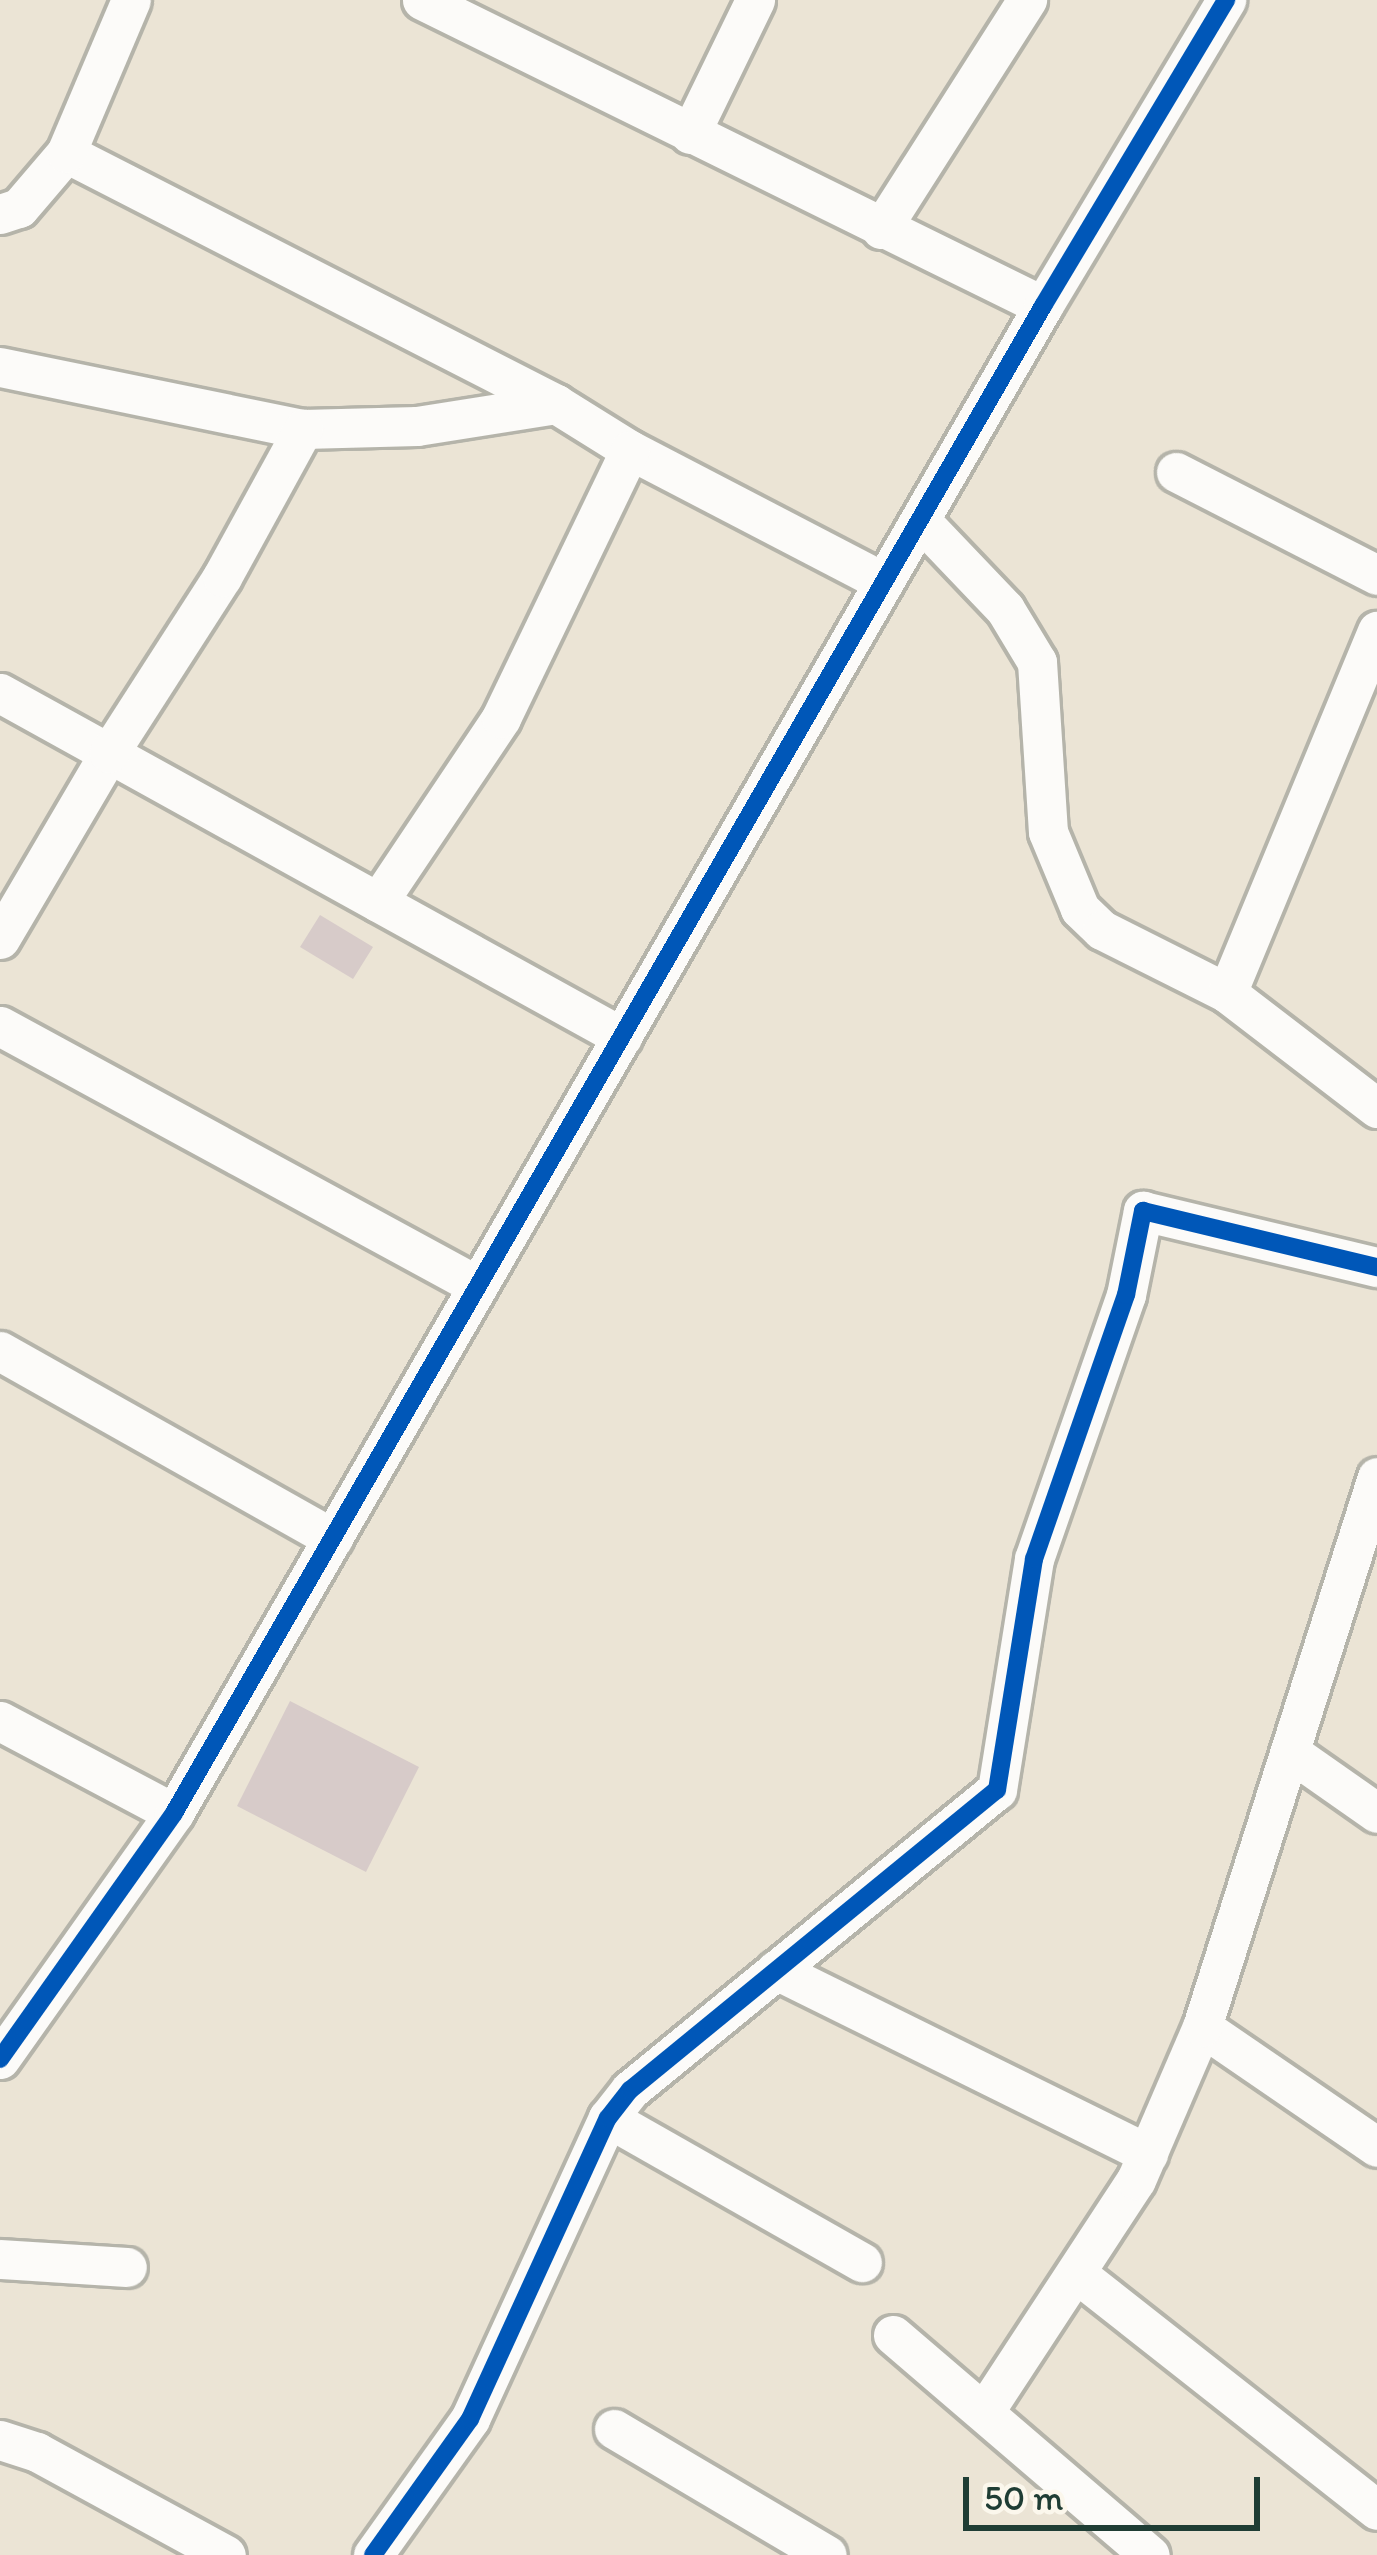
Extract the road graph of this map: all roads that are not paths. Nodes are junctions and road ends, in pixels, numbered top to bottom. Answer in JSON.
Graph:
{"nodes":[{"id":1,"x":131,"y":0,"type":"edge"},
{"id":2,"x":422,"y":0,"type":"edge"},
{"id":3,"x":755,"y":0,"type":"edge"},
{"id":4,"x":1027,"y":0,"type":"edge"},
{"id":5,"x":1226,"y":0,"type":"edge"},
{"id":6,"x":690,"y":134,"type":"junction"},
{"id":7,"x":66,"y":153,"type":"junction"},
{"id":8,"x":0,"y":214,"type":"edge"},
{"id":9,"x":881,"y":229,"type":"junction"},
{"id":10,"x":1043,"y":306,"type":"junction"},
{"id":11,"x":0,"y":367,"type":"edge"},
{"id":12,"x":556,"y":404,"type":"junction"},
{"id":13,"x":303,"y":429,"type":"junction"},
{"id":14,"x":630,"y":450,"type":"junction"},
{"id":15,"x":1177,"y":472,"type":"dead end"},
{"id":16,"x":920,"y":520,"type":"junction"},
{"id":17,"x":1377,"y":574,"type":"edge"},
{"id":18,"x":884,"y":582,"type":"junction"},
{"id":19,"x":1377,"y":632,"type":"edge"},
{"id":20,"x":0,"y":692,"type":"edge"},
{"id":21,"x":109,"y":753,"type":"junction"},
{"id":22,"x":378,"y":902,"type":"junction"},
{"id":23,"x":0,"y":939,"type":"edge"},
{"id":24,"x":1227,"y":993,"type":"junction"},
{"id":25,"x":0,"y":1026,"type":"edge"},
{"id":26,"x":622,"y":1036,"type":"junction"},
{"id":27,"x":1377,"y":1108,"type":"edge"},
{"id":28,"x":1377,"y":1267,"type":"edge"},
{"id":29,"x":478,"y":1286,"type":"junction"},
{"id":30,"x":0,"y":1351,"type":"edge"},
{"id":31,"x":1377,"y":1477,"type":"edge"},
{"id":32,"x":333,"y":1539,"type":"junction"},
{"id":33,"x":0,"y":1721,"type":"edge"},
{"id":34,"x":1290,"y":1752,"type":"junction"},
{"id":35,"x":174,"y":1813,"type":"junction"},
{"id":36,"x":1377,"y":1813,"type":"edge"},
{"id":37,"x":776,"y":1970,"type":"junction"},
{"id":38,"x":1202,"y":2027,"type":"junction"},
{"id":39,"x":0,"y":2060,"type":"edge"},
{"id":40,"x":608,"y":2118,"type":"junction"},
{"id":41,"x":1377,"y":2147,"type":"edge"},
{"id":42,"x":1148,"y":2154,"type":"junction"},
{"id":43,"x":0,"y":2259,"type":"edge"},
{"id":44,"x":862,"y":2262,"type":"dead end"},
{"id":45,"x":127,"y":2267,"type":"dead end"},
{"id":46,"x":1076,"y":2273,"type":"junction"},
{"id":47,"x":893,"y":2336,"type":"dead end"},
{"id":48,"x":984,"y":2412,"type":"junction"},
{"id":49,"x":614,"y":2429,"type":"dead end"},
{"id":50,"x":0,"y":2440,"type":"edge"},
{"id":51,"x":1377,"y":2510,"type":"edge"},
{"id":52,"x":226,"y":2555,"type":"edge"},
{"id":53,"x":373,"y":2555,"type":"edge"},
{"id":54,"x":827,"y":2555,"type":"edge"},
{"id":55,"x":1150,"y":2555,"type":"edge"}],
"edges":[{"from":1,"to":7,"type":"street"},
{"from":2,"to":6,"type":"street"},
{"from":3,"to":6,"type":"street"},
{"from":4,"to":9,"type":"street"},
{"from":5,"to":10,"type":"street"},
{"from":6,"to":9,"type":"street"},
{"from":7,"to":8,"type":"street"},
{"from":7,"to":12,"type":"street"},
{"from":9,"to":10,"type":"street"},
{"from":10,"to":16,"type":"street"},
{"from":11,"to":13,"type":"street"},
{"from":12,"to":13,"type":"street"},
{"from":12,"to":14,"type":"street"},
{"from":13,"to":21,"type":"street"},
{"from":14,"to":18,"type":"street"},
{"from":14,"to":22,"type":"street"},
{"from":15,"to":17,"type":"street"},
{"from":16,"to":18,"type":"street"},
{"from":16,"to":24,"type":"street"},
{"from":18,"to":26,"type":"street"},
{"from":19,"to":24,"type":"street"},
{"from":20,"to":21,"type":"street"},
{"from":21,"to":22,"type":"street"},
{"from":21,"to":23,"type":"street"},
{"from":22,"to":26,"type":"street"},
{"from":24,"to":27,"type":"street"},
{"from":25,"to":29,"type":"street"},
{"from":26,"to":29,"type":"street"},
{"from":28,"to":37,"type":"street"},
{"from":29,"to":32,"type":"street"},
{"from":30,"to":32,"type":"street"},
{"from":31,"to":34,"type":"street"},
{"from":32,"to":35,"type":"street"},
{"from":33,"to":35,"type":"street"},
{"from":34,"to":36,"type":"street"},
{"from":34,"to":38,"type":"street"},
{"from":35,"to":39,"type":"street"},
{"from":37,"to":40,"type":"street"},
{"from":37,"to":42,"type":"street"},
{"from":38,"to":41,"type":"street"},
{"from":38,"to":42,"type":"street"},
{"from":40,"to":44,"type":"street"},
{"from":40,"to":53,"type":"street"},
{"from":42,"to":46,"type":"street"},
{"from":43,"to":45,"type":"street"},
{"from":46,"to":48,"type":"street"},
{"from":46,"to":51,"type":"street"},
{"from":47,"to":48,"type":"street"},
{"from":48,"to":55,"type":"street"},
{"from":49,"to":54,"type":"street"},
{"from":50,"to":52,"type":"street"}]}
